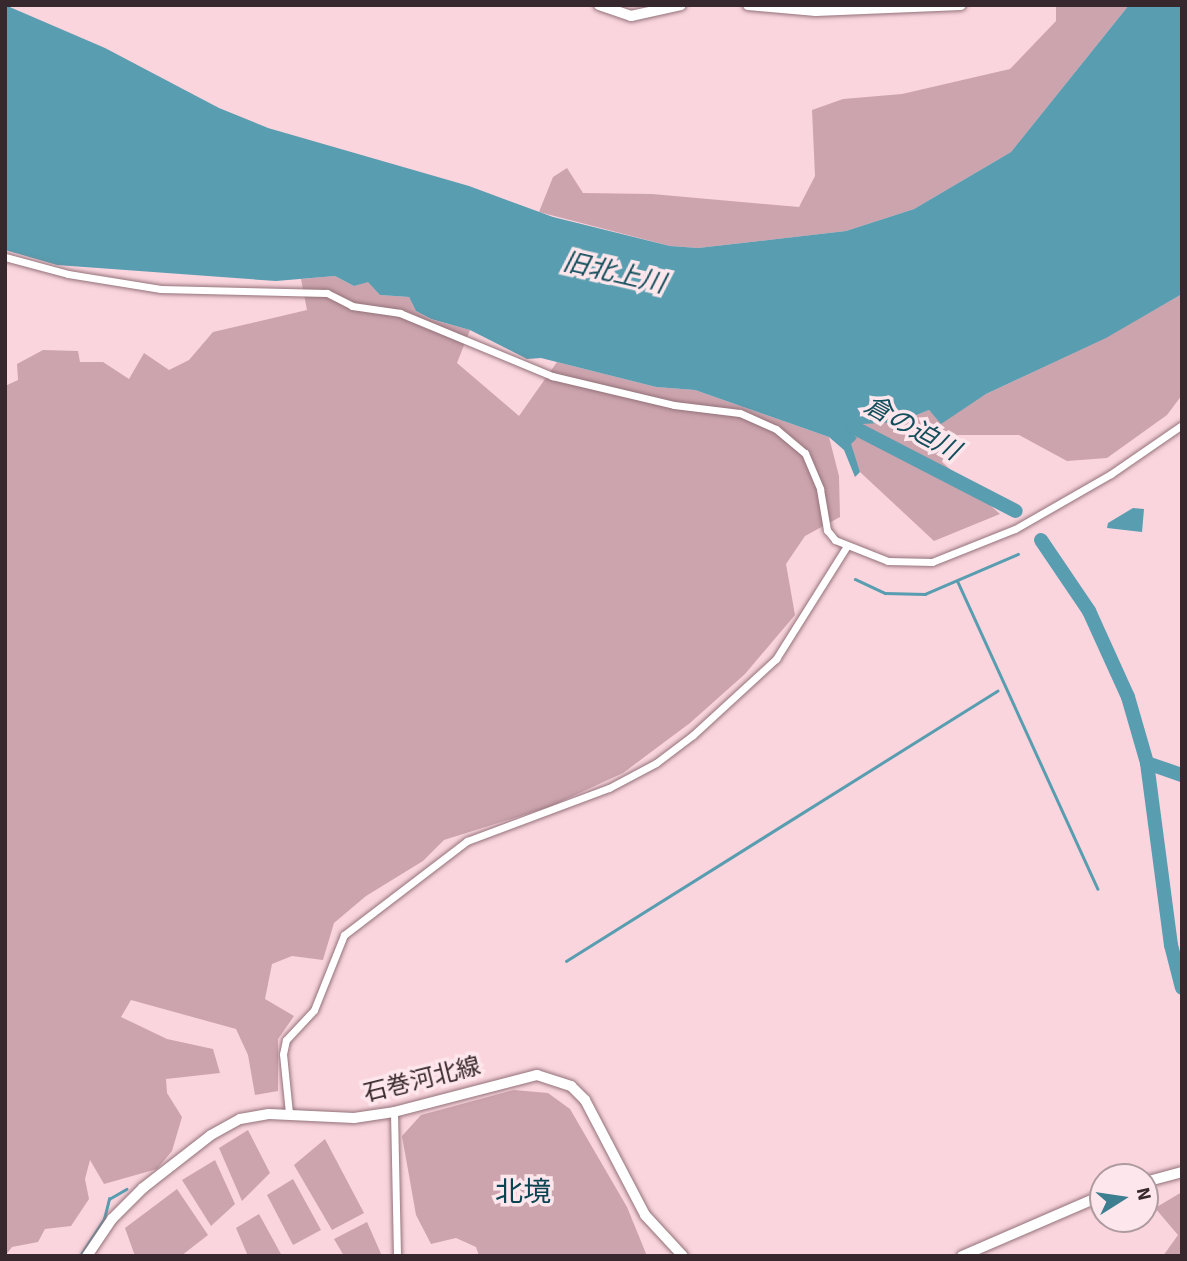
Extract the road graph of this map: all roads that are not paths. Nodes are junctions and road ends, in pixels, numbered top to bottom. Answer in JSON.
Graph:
{"nodes":[{"id":1,"x":599,"y":5,"type":"edge"},
{"id":2,"x":681,"y":5,"type":"edge"},
{"id":3,"x":748,"y":5,"type":"edge"},
{"id":4,"x":961,"y":5,"type":"edge"},
{"id":5,"x":5,"y":257,"type":"edge"},
{"id":6,"x":1182,"y":425,"type":"edge"},
{"id":7,"x":846,"y":546,"type":"junction"},
{"id":8,"x":394,"y":1112,"type":"junction"},
{"id":9,"x":289,"y":1113,"type":"junction"},
{"id":10,"x":1182,"y":1172,"type":"edge"},
{"id":11,"x":1159,"y":1178,"type":"edge"},
{"id":12,"x":1089,"y":1201,"type":"edge"},
{"id":13,"x":87,"y":1256,"type":"edge"},
{"id":14,"x":397,"y":1256,"type":"edge"},
{"id":15,"x":683,"y":1256,"type":"edge"},
{"id":16,"x":961,"y":1256,"type":"edge"}],
"edges":[{"from":1,"to":2,"type":"street"},
{"from":3,"to":4,"type":"street"},
{"from":5,"to":7,"type":"street"},
{"from":6,"to":7,"type":"street"},
{"from":7,"to":9,"type":"street"},
{"from":8,"to":9,"type":"main road","name":"石巻河北線"},
{"from":8,"to":14,"type":"street"},
{"from":8,"to":15,"type":"main road","name":"石巻河北線"},
{"from":9,"to":13,"type":"main road","name":"石巻河北線"},
{"from":10,"to":11,"type":"main road"},
{"from":12,"to":16,"type":"main road"}]}
